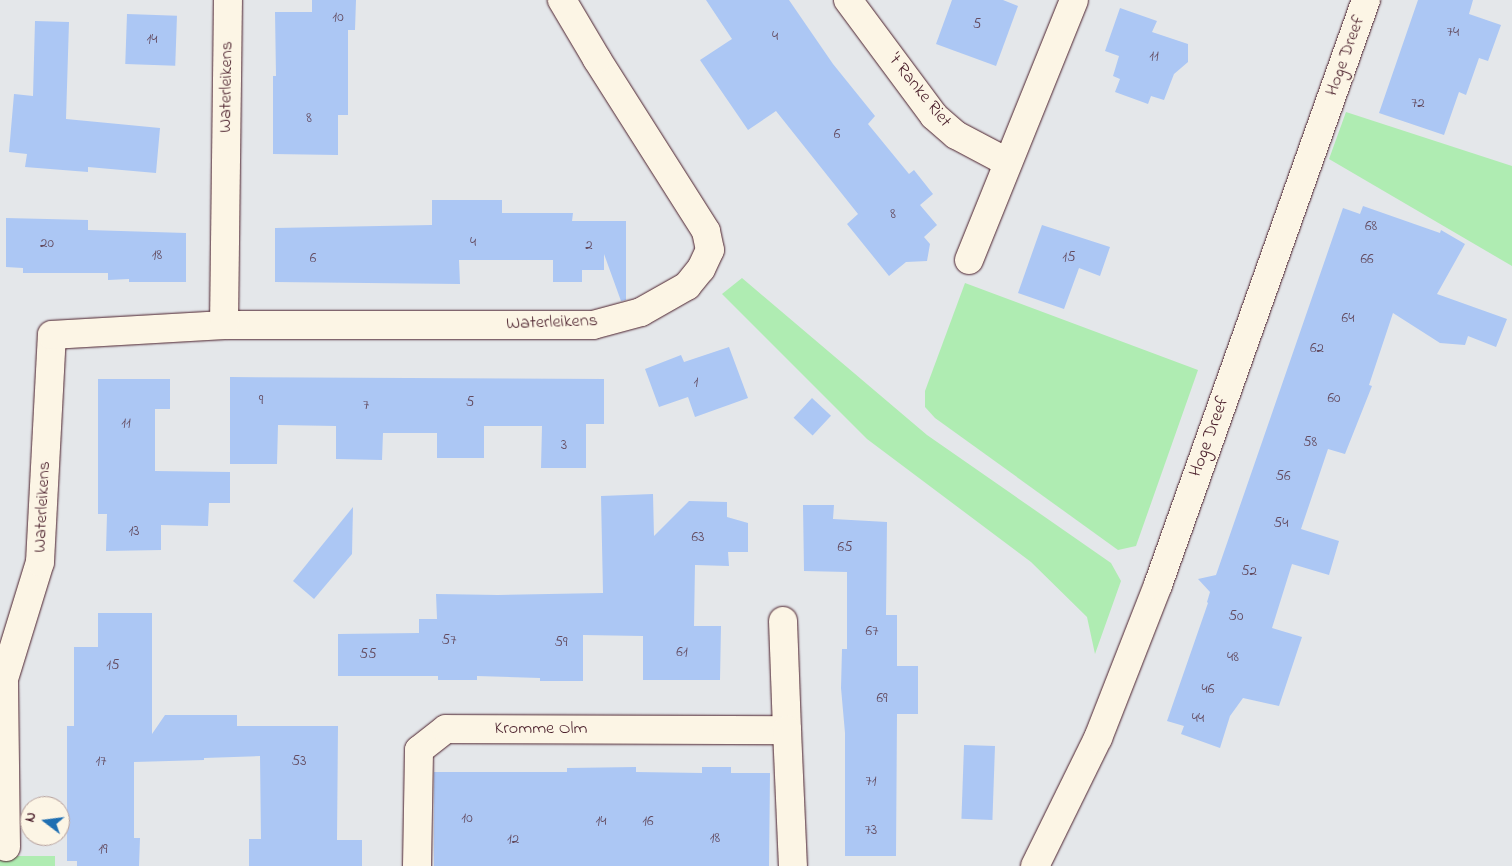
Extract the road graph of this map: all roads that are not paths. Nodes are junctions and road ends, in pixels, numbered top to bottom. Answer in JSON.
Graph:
{"nodes":[{"id":1,"x":228,"y":0,"type":"edge"},
{"id":2,"x":562,"y":0,"type":"edge"},
{"id":3,"x":848,"y":0,"type":"edge"},
{"id":4,"x":1074,"y":0,"type":"edge"},
{"id":5,"x":1366,"y":0,"type":"edge"},
{"id":6,"x":1007,"y":162,"type":"junction"},
{"id":7,"x":969,"y":260,"type":"dead end"},
{"id":8,"x":224,"y":325,"type":"junction"},
{"id":9,"x":783,"y":621,"type":"dead end"},
{"id":10,"x":787,"y":730,"type":"junction"},
{"id":11,"x":6,"y":846,"type":"dead end"},
{"id":12,"x":417,"y":866,"type":"edge"},
{"id":13,"x":793,"y":866,"type":"edge"},
{"id":14,"x":1035,"y":866,"type":"edge"}],
"edges":[{"from":1,"to":8,"type":"street","name":"Waterleikens"},
{"from":2,"to":8,"type":"street","name":"Waterleikens"},
{"from":3,"to":6,"type":"street","name":"'t Ranke Riet"},
{"from":4,"to":6,"type":"street"},
{"from":5,"to":14,"type":"street","name":"Hoge Dreef"},
{"from":6,"to":7,"type":"street"},
{"from":8,"to":11,"type":"street","name":"Waterleikens"},
{"from":9,"to":10,"type":"street"},
{"from":10,"to":12,"type":"street","name":"Kromme Olm"},
{"from":10,"to":13,"type":"street"}]}
